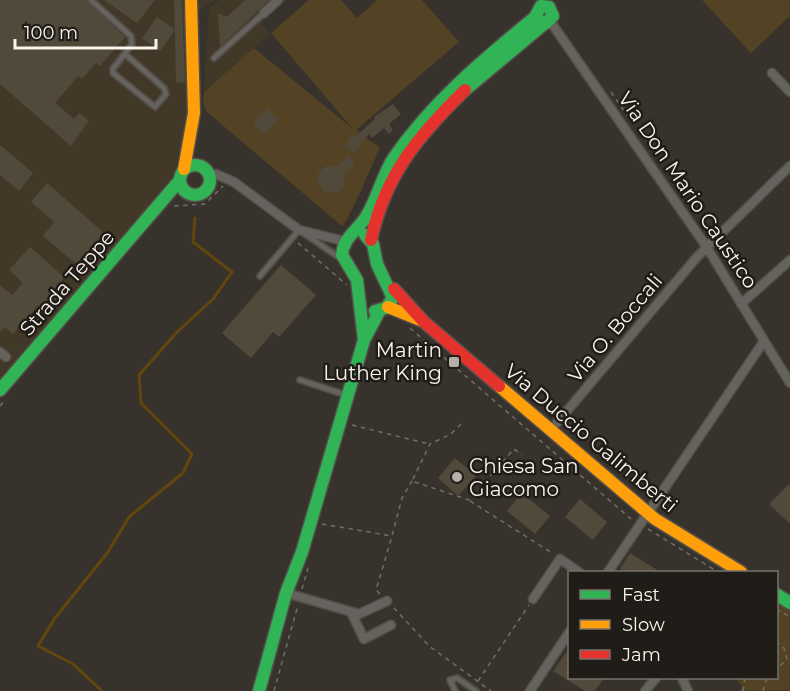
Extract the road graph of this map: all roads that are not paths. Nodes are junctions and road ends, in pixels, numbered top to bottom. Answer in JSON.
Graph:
{"nodes":[{"id":1,"x":91,"y":0,"type":"edge"},
{"id":2,"x":191,"y":0,"type":"edge"},
{"id":3,"x":278,"y":0,"type":"edge"},
{"id":4,"x":264,"y":13,"type":"joint"},
{"id":5,"x":541,"y":14,"type":"edge"},
{"id":6,"x":125,"y":54,"type":"junction"},
{"id":7,"x":214,"y":58,"type":"dead end"},
{"id":8,"x":772,"y":73,"type":"dead end"},
{"id":9,"x":790,"y":92,"type":"edge"},
{"id":10,"x":190,"y":143,"type":"junction"},
{"id":11,"x":202,"y":166,"type":"junction"},
{"id":12,"x":790,"y":166,"type":"edge"},
{"id":13,"x":182,"y":175,"type":"junction"},
{"id":14,"x":210,"y":179,"type":"junction"},
{"id":15,"x":190,"y":195,"type":"junction"},
{"id":16,"x":165,"y":206,"type":"junction"},
{"id":17,"x":299,"y":230,"type":"junction"},
{"id":18,"x":348,"y":238,"type":"junction"},
{"id":19,"x":371,"y":240,"type":"junction"},
{"id":20,"x":706,"y":246,"type":"junction"},
{"id":21,"x":790,"y":260,"type":"edge"},
{"id":22,"x":345,"y":261,"type":"junction"},
{"id":23,"x":260,"y":276,"type":"dead end"},
{"id":24,"x":394,"y":289,"type":"junction"},
{"id":25,"x":362,"y":303,"type":"junction"},
{"id":26,"x":741,"y":304,"type":"junction"},
{"id":27,"x":384,"y":309,"type":"junction"},
{"id":28,"x":424,"y":322,"type":"junction"},
{"id":29,"x":364,"y":340,"type":"junction"},
{"id":30,"x":764,"y":341,"type":"junction"},
{"id":31,"x":300,"y":380,"type":"dead end"},
{"id":32,"x":790,"y":383,"type":"edge"},
{"id":33,"x":4,"y":394,"type":"edge"},
{"id":34,"x":348,"y":396,"type":"junction"},
{"id":35,"x":550,"y":431,"type":"junction"},
{"id":36,"x":647,"y":513,"type":"junction"},
{"id":37,"x":576,"y":571,"type":"edge"},
{"id":38,"x":609,"y":571,"type":"edge"},
{"id":39,"x":738,"y":571,"type":"edge"},
{"id":40,"x":286,"y":593,"type":"junction"},
{"id":41,"x":533,"y":599,"type":"road end"},
{"id":42,"x":387,"y":601,"type":"road end"},
{"id":43,"x":351,"y":612,"type":"junction"},
{"id":44,"x":391,"y":625,"type":"dead end"},
{"id":45,"x":568,"y":634,"type":"edge"},
{"id":46,"x":655,"y":679,"type":"edge"},
{"id":47,"x":259,"y":691,"type":"edge"},
{"id":48,"x":456,"y":691,"type":"edge"},
{"id":49,"x":476,"y":691,"type":"edge"},
{"id":50,"x":530,"y":691,"type":"edge"},
{"id":51,"x":645,"y":691,"type":"edge"}],
"edges":[{"from":1,"to":6,"type":"lane"},
{"from":2,"to":10,"type":"street","name":"Strada Teppe"},
{"from":3,"to":4,"type":"street"},
{"from":4,"to":7,"type":"lane"},
{"from":5,"to":18,"type":"street"},
{"from":5,"to":19,"type":"street"},
{"from":5,"to":20,"type":"street","name":"Via Don Mario Caustico"},
{"from":6,"to":6,"type":"lane"},
{"from":8,"to":9,"type":"street"},
{"from":10,"to":11,"type":"street"},
{"from":10,"to":13,"type":"street","name":"Strada Teppe"},
{"from":11,"to":13,"type":"street"},
{"from":11,"to":14,"type":"street"},
{"from":12,"to":20,"type":"street","name":"Via O. Boccali"},
{"from":13,"to":15,"type":"street"},
{"from":13,"to":16,"type":"street","name":"Strada Teppe"},
{"from":14,"to":15,"type":"street"},
{"from":14,"to":17,"type":"street"},
{"from":15,"to":16,"type":"street"},
{"from":16,"to":33,"type":"street","name":"Strada Teppe"},
{"from":17,"to":18,"type":"street"},
{"from":17,"to":22,"type":"lane"},
{"from":17,"to":23,"type":"lane"},
{"from":18,"to":19,"type":"street"},
{"from":18,"to":22,"type":"street"},
{"from":19,"to":24,"type":"street","name":"Via Duccio Galimberti"},
{"from":20,"to":26,"type":"street","name":"Via Don Mario Caustico"},
{"from":20,"to":35,"type":"street","name":"Via O. Boccali"},
{"from":21,"to":26,"type":"street"},
{"from":22,"to":25,"type":"street"},
{"from":24,"to":27,"type":"street"},
{"from":24,"to":28,"type":"street","name":"Via Duccio Galimberti"},
{"from":25,"to":27,"type":"street","name":"Via Duccio Galimberti"},
{"from":25,"to":29,"type":"street"},
{"from":26,"to":30,"type":"street","name":"Via Don Mario Caustico"},
{"from":27,"to":28,"type":"street","name":"Via Duccio Galimberti"},
{"from":27,"to":29,"type":"street"},
{"from":28,"to":35,"type":"street","name":"Via Duccio Galimberti"},
{"from":29,"to":34,"type":"street"},
{"from":30,"to":32,"type":"street","name":"Via Don Mario Caustico"},
{"from":30,"to":36,"type":"street"},
{"from":31,"to":34,"type":"lane"},
{"from":34,"to":40,"type":"street"},
{"from":35,"to":36,"type":"street","name":"Via Duccio Galimberti"},
{"from":36,"to":38,"type":"street"},
{"from":36,"to":39,"type":"street","name":"Via Duccio Galimberti"},
{"from":37,"to":41,"type":"street"},
{"from":40,"to":43,"type":"street"},
{"from":40,"to":47,"type":"street"},
{"from":42,"to":43,"type":"street"},
{"from":43,"to":44,"type":"street"},
{"from":45,"to":50,"type":"street"},
{"from":46,"to":51,"type":"street"},
{"from":48,"to":49,"type":"lane"}]}
